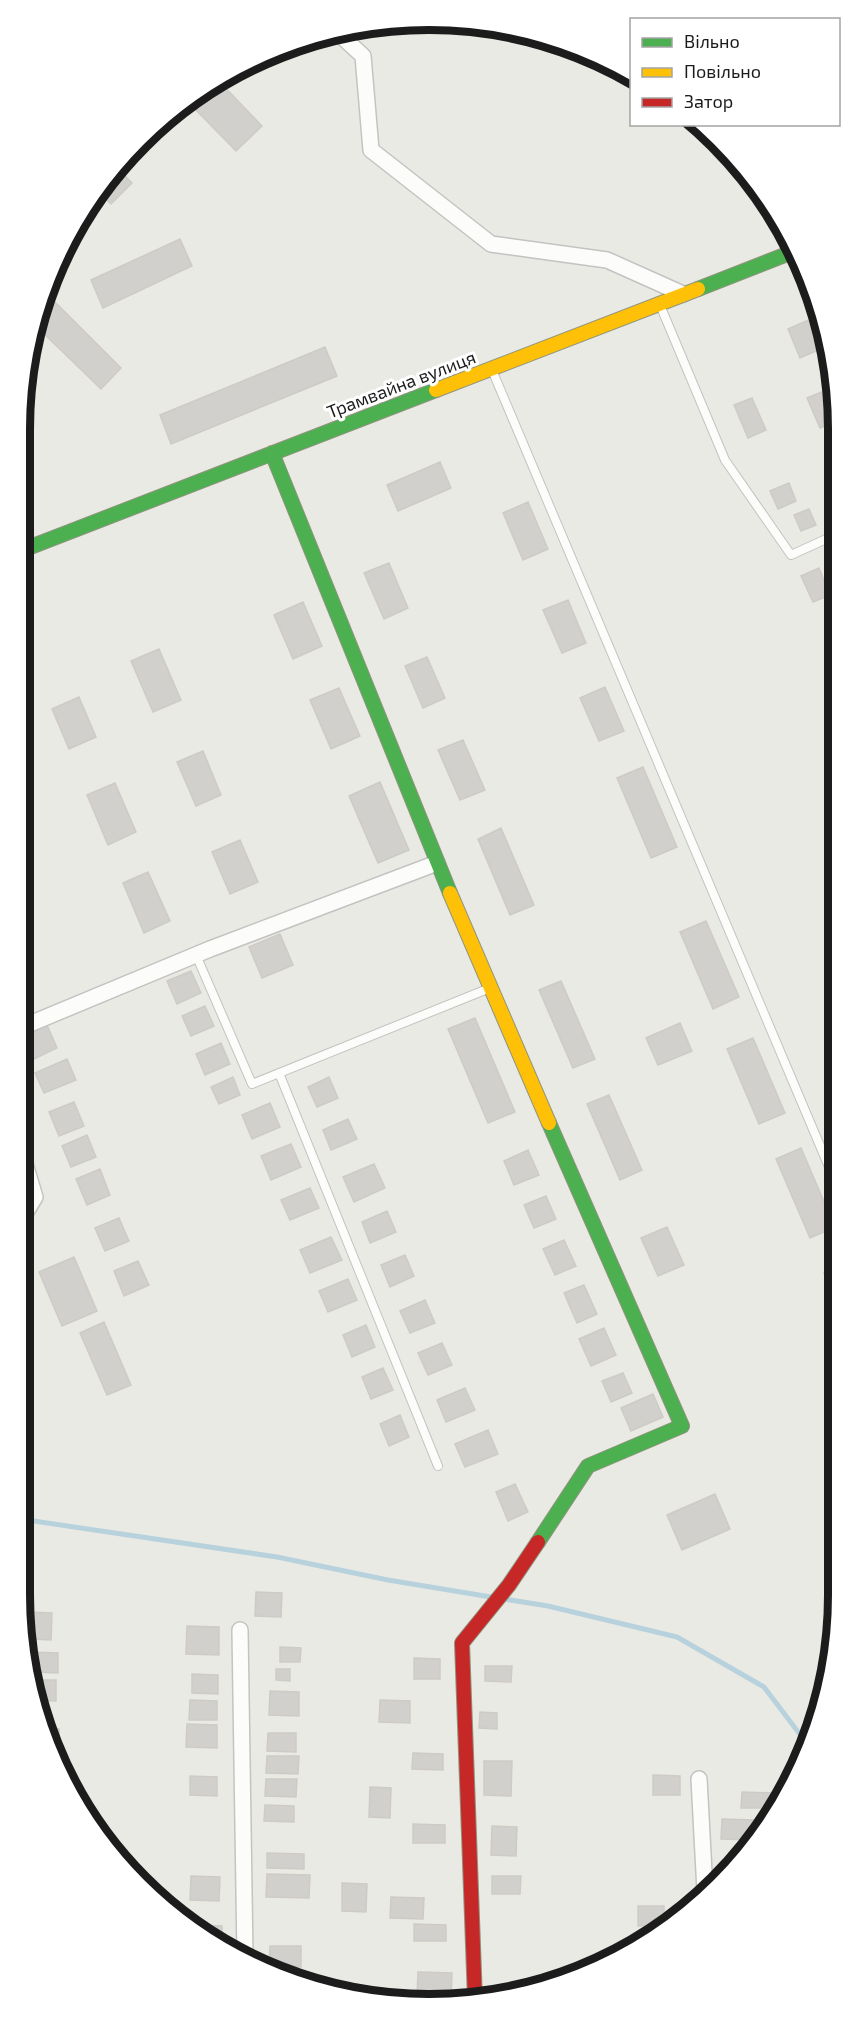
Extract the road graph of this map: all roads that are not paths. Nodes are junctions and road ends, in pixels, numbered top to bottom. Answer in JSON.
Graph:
{"nodes":[{"id":1,"x":345,"y":39,"type":"edge"},
{"id":2,"x":787,"y":254,"type":"edge"},
{"id":3,"x":683,"y":294,"type":"junction"},
{"id":4,"x":659,"y":304,"type":"junction"},
{"id":5,"x":491,"y":369,"type":"junction"},
{"id":6,"x":272,"y":453,"type":"junction"},
{"id":7,"x":828,"y":538,"type":"edge"},
{"id":8,"x":30,"y":547,"type":"edge"},
{"id":9,"x":437,"y":863,"type":"junction"},
{"id":10,"x":196,"y":955,"type":"junction"},
{"id":11,"x":490,"y":988,"type":"junction"},
{"id":12,"x":30,"y":1024,"type":"edge"},
{"id":13,"x":279,"y":1073,"type":"junction"},
{"id":14,"x":828,"y":1165,"type":"edge"},
{"id":15,"x":30,"y":1180,"type":"edge"},
{"id":16,"x":30,"y":1205,"type":"edge"},
{"id":17,"x":438,"y":1466,"type":"dead end"},
{"id":18,"x":240,"y":1630,"type":"dead end"},
{"id":19,"x":699,"y":1779,"type":"dead end"},
{"id":20,"x":705,"y":1883,"type":"edge"},
{"id":21,"x":245,"y":1949,"type":"edge"},
{"id":22,"x":475,"y":1991,"type":"edge"}],
"edges":[{"from":1,"to":3,"type":"street"},
{"from":2,"to":3,"type":"street","name":"Трамвайна вулиця"},
{"from":3,"to":4,"type":"street","name":"Трамвайна вулиця"},
{"from":4,"to":5,"type":"street","name":"Трамвайна вулиця"},
{"from":4,"to":7,"type":"lane"},
{"from":5,"to":6,"type":"street","name":"Трамвайна вулиця"},
{"from":5,"to":14,"type":"lane"},
{"from":6,"to":8,"type":"street","name":"Трамвайна вулиця"},
{"from":6,"to":9,"type":"street"},
{"from":9,"to":10,"type":"street"},
{"from":9,"to":11,"type":"street"},
{"from":10,"to":12,"type":"street"},
{"from":10,"to":13,"type":"lane"},
{"from":11,"to":13,"type":"lane"},
{"from":11,"to":22,"type":"street"},
{"from":13,"to":17,"type":"lane"},
{"from":15,"to":16,"type":"street"},
{"from":18,"to":21,"type":"street"},
{"from":19,"to":20,"type":"street"}]}
